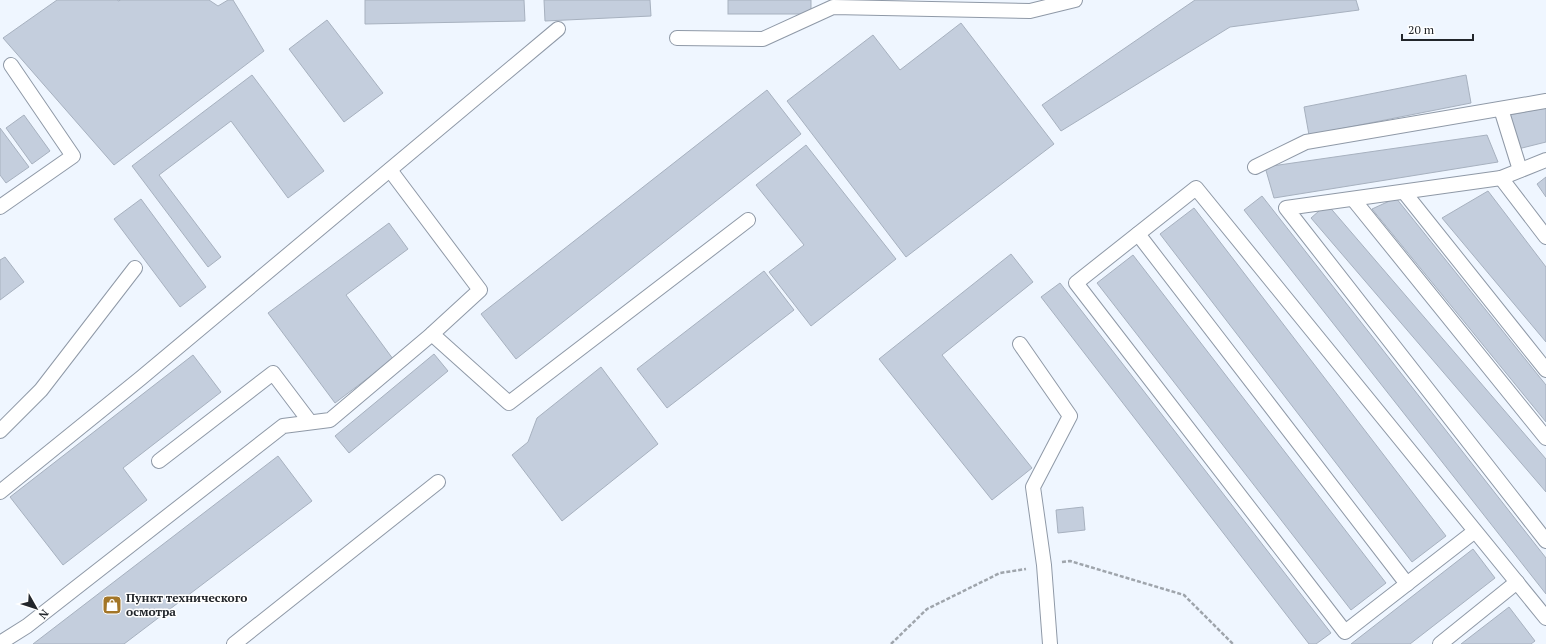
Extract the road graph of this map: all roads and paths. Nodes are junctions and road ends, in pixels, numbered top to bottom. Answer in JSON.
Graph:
{"nodes":[{"id":1,"x":1075,"y":0,"type":"edge"},
{"id":2,"x":558,"y":29,"type":"dead end"},
{"id":3,"x":677,"y":38,"type":"dead end"},
{"id":4,"x":11,"y":65,"type":"dead end"},
{"id":5,"x":1546,"y":101,"type":"edge"},
{"id":6,"x":1501,"y":109,"type":"junction"},
{"id":7,"x":1546,"y":160,"type":"edge"},
{"id":8,"x":1255,"y":167,"type":"dead end"},
{"id":9,"x":390,"y":170,"type":"junction"},
{"id":10,"x":1520,"y":170,"type":"junction"},
{"id":11,"x":1501,"y":178,"type":"junction"},
{"id":12,"x":1404,"y":192,"type":"junction"},
{"id":13,"x":1353,"y":199,"type":"junction"},
{"id":14,"x":0,"y":207,"type":"edge"},
{"id":15,"x":748,"y":220,"type":"dead end"},
{"id":16,"x":1138,"y":234,"type":"junction"},
{"id":17,"x":1546,"y":237,"type":"edge"},
{"id":18,"x":135,"y":268,"type":"dead end"},
{"id":19,"x":432,"y":334,"type":"junction"},
{"id":20,"x":1020,"y":344,"type":"dead end"},
{"id":21,"x":1546,"y":370,"type":"edge"},
{"id":22,"x":310,"y":422,"type":"junction"},
{"id":23,"x":0,"y":431,"type":"edge"},
{"id":24,"x":1546,"y":438,"type":"edge"},
{"id":25,"x":159,"y":461,"type":"dead end"},
{"id":26,"x":438,"y":482,"type":"dead end"},
{"id":27,"x":0,"y":492,"type":"edge"},
{"id":28,"x":1476,"y":531,"type":"junction"},
{"id":29,"x":1546,"y":541,"type":"edge"},
{"id":30,"x":1517,"y":582,"type":"junction"},
{"id":31,"x":1407,"y":584,"type":"junction"},
{"id":32,"x":1546,"y":618,"type":"edge"},
{"id":33,"x":0,"y":643,"type":"edge"},
{"id":34,"x":234,"y":644,"type":"edge"},
{"id":35,"x":1050,"y":644,"type":"edge"},
{"id":36,"x":1440,"y":644,"type":"edge"}],
"edges":[{"from":1,"to":3,"type":"lane"},
{"from":2,"to":9,"type":"lane"},
{"from":4,"to":14,"type":"lane"},
{"from":5,"to":6,"type":"lane"},
{"from":6,"to":8,"type":"lane"},
{"from":6,"to":10,"type":"lane"},
{"from":7,"to":10,"type":"lane"},
{"from":9,"to":19,"type":"lane"},
{"from":9,"to":27,"type":"lane"},
{"from":10,"to":11,"type":"lane"},
{"from":11,"to":12,"type":"lane"},
{"from":11,"to":17,"type":"lane"},
{"from":12,"to":13,"type":"lane"},
{"from":12,"to":21,"type":"lane"},
{"from":13,"to":24,"type":"lane"},
{"from":13,"to":29,"type":"lane"},
{"from":15,"to":19,"type":"lane"},
{"from":16,"to":28,"type":"lane"},
{"from":16,"to":31,"type":"lane"},
{"from":16,"to":31,"type":"lane"},
{"from":18,"to":23,"type":"lane"},
{"from":19,"to":22,"type":"lane"},
{"from":20,"to":35,"type":"lane"},
{"from":22,"to":25,"type":"lane"},
{"from":22,"to":33,"type":"lane"},
{"from":26,"to":34,"type":"lane"},
{"from":28,"to":30,"type":"lane"},
{"from":28,"to":31,"type":"lane"},
{"from":30,"to":32,"type":"lane"},
{"from":30,"to":36,"type":"lane"}]}
